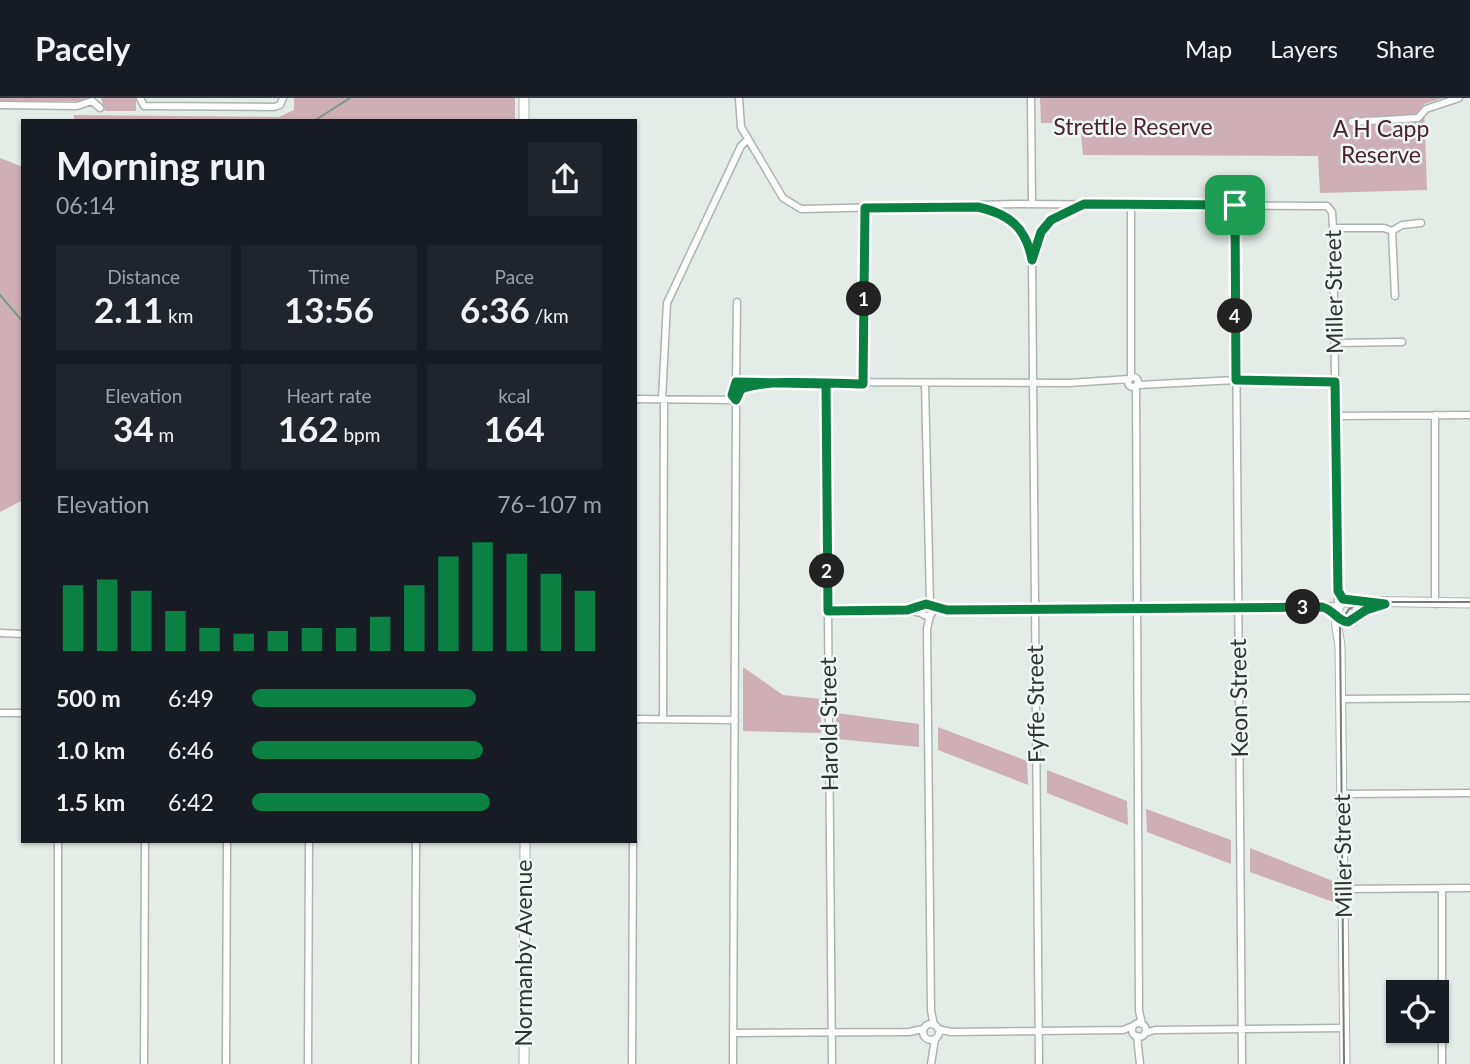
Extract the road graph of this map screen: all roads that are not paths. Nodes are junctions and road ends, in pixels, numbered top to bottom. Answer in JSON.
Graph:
{"nodes":[{"id":1,"x":201,"y":98,"type":"edge"},
{"id":2,"x":283,"y":98,"type":"edge"},
{"id":3,"x":524,"y":98,"type":"edge"},
{"id":4,"x":739,"y":98,"type":"edge"},
{"id":5,"x":1031,"y":98,"type":"edge"},
{"id":6,"x":1459,"y":98,"type":"edge"},
{"id":7,"x":92,"y":99,"type":"edge"},
{"id":8,"x":141,"y":101,"type":"edge"},
{"id":9,"x":0,"y":105,"type":"edge"},
{"id":10,"x":201,"y":107,"type":"junction"},
{"id":11,"x":100,"y":108,"type":"dead end"},
{"id":12,"x":524,"y":119,"type":"edge"},
{"id":13,"x":1352,"y":122,"type":"dead end"},
{"id":14,"x":748,"y":139,"type":"junction"},
{"id":15,"x":754,"y":151,"type":"junction"},
{"id":16,"x":736,"y":160,"type":"junction"},
{"id":17,"x":1032,"y":204,"type":"junction"},
{"id":18,"x":1084,"y":204,"type":"junction"},
{"id":19,"x":1131,"y":205,"type":"junction"},
{"id":20,"x":1235,"y":205,"type":"junction"},
{"id":21,"x":978,"y":207,"type":"junction"},
{"id":22,"x":865,"y":208,"type":"junction"},
{"id":23,"x":1421,"y":223,"type":"dead end"},
{"id":24,"x":1333,"y":228,"type":"junction"},
{"id":25,"x":1392,"y":231,"type":"junction"},
{"id":26,"x":1032,"y":260,"type":"junction"},
{"id":27,"x":1395,"y":296,"type":"dead end"},
{"id":28,"x":737,"y":302,"type":"dead end"},
{"id":29,"x":1402,"y":342,"type":"dead end"},
{"id":30,"x":1335,"y":343,"type":"junction"},
{"id":31,"x":1236,"y":380,"type":"junction"},
{"id":32,"x":1133,"y":382,"type":"junction"},
{"id":33,"x":1335,"y":382,"type":"junction"},
{"id":34,"x":1034,"y":383,"type":"junction"},
{"id":35,"x":826,"y":384,"type":"junction"},
{"id":36,"x":863,"y":384,"type":"junction"},
{"id":37,"x":925,"y":384,"type":"junction"},
{"id":38,"x":738,"y":385,"type":"junction"},
{"id":39,"x":734,"y":397,"type":"junction"},
{"id":40,"x":637,"y":399,"type":"edge"},
{"id":41,"x":663,"y":399,"type":"junction"},
{"id":42,"x":1435,"y":415,"type":"junction"},
{"id":43,"x":1470,"y":415,"type":"edge"},
{"id":44,"x":1335,"y":416,"type":"junction"},
{"id":45,"x":1470,"y":603,"type":"edge"},
{"id":46,"x":1385,"y":604,"type":"junction"},
{"id":47,"x":1435,"y":604,"type":"junction"},
{"id":48,"x":1341,"y":607,"type":"junction"},
{"id":49,"x":1135,"y":608,"type":"junction"},
{"id":50,"x":1238,"y":608,"type":"junction"},
{"id":51,"x":1035,"y":609,"type":"junction"},
{"id":52,"x":927,"y":610,"type":"junction"},
{"id":53,"x":828,"y":611,"type":"junction"},
{"id":54,"x":1354,"y":620,"type":"junction"},
{"id":55,"x":0,"y":633,"type":"edge"},
{"id":56,"x":21,"y":634,"type":"edge"},
{"id":57,"x":1340,"y":647,"type":"junction"},
{"id":58,"x":1470,"y":698,"type":"edge"},
{"id":59,"x":1341,"y":699,"type":"junction"},
{"id":60,"x":0,"y":713,"type":"edge"},
{"id":61,"x":21,"y":713,"type":"edge"},
{"id":62,"x":637,"y":719,"type":"edge"},
{"id":63,"x":663,"y":719,"type":"junction"},
{"id":64,"x":734,"y":720,"type":"junction"},
{"id":65,"x":1470,"y":793,"type":"edge"},
{"id":66,"x":1342,"y":794,"type":"junction"},
{"id":67,"x":58,"y":843,"type":"edge"},
{"id":68,"x":145,"y":843,"type":"edge"},
{"id":69,"x":227,"y":843,"type":"edge"},
{"id":70,"x":309,"y":843,"type":"edge"},
{"id":71,"x":416,"y":843,"type":"edge"},
{"id":72,"x":525,"y":843,"type":"edge"},
{"id":73,"x":633,"y":843,"type":"edge"},
{"id":74,"x":1441,"y":888,"type":"junction"},
{"id":75,"x":1470,"y":888,"type":"edge"},
{"id":76,"x":1343,"y":889,"type":"junction"},
{"id":77,"x":1345,"y":1028,"type":"junction"},
{"id":78,"x":1139,"y":1030,"type":"junction"},
{"id":79,"x":1242,"y":1030,"type":"junction"},
{"id":80,"x":1038,"y":1031,"type":"junction"},
{"id":81,"x":931,"y":1032,"type":"junction"},
{"id":82,"x":733,"y":1033,"type":"junction"},
{"id":83,"x":832,"y":1033,"type":"junction"},
{"id":84,"x":58,"y":1064,"type":"edge"},
{"id":85,"x":144,"y":1064,"type":"edge"},
{"id":86,"x":226,"y":1064,"type":"edge"},
{"id":87,"x":308,"y":1064,"type":"edge"},
{"id":88,"x":415,"y":1064,"type":"edge"},
{"id":89,"x":524,"y":1064,"type":"edge"},
{"id":90,"x":632,"y":1064,"type":"edge"},
{"id":91,"x":733,"y":1064,"type":"edge"},
{"id":92,"x":832,"y":1064,"type":"edge"},
{"id":93,"x":931,"y":1064,"type":"edge"},
{"id":94,"x":1039,"y":1064,"type":"edge"},
{"id":95,"x":1140,"y":1064,"type":"edge"},
{"id":96,"x":1242,"y":1064,"type":"edge"},
{"id":97,"x":1345,"y":1064,"type":"edge"},
{"id":98,"x":1442,"y":1064,"type":"edge"}],
"edges":[{"from":1,"to":10,"type":"street"},
{"from":2,"to":10,"type":"street"},
{"from":3,"to":12,"type":"street"},
{"from":4,"to":14,"type":"street"},
{"from":5,"to":17,"type":"street"},
{"from":6,"to":13,"type":"street"},
{"from":7,"to":9,"type":"street"},
{"from":7,"to":11,"type":"street"},
{"from":8,"to":10,"type":"street"},
{"from":14,"to":15,"type":"street"},
{"from":14,"to":16,"type":"street"},
{"from":15,"to":16,"type":"street"},
{"from":15,"to":22,"type":"street"},
{"from":16,"to":41,"type":"street"},
{"from":17,"to":18,"type":"street"},
{"from":17,"to":21,"type":"street"},
{"from":18,"to":19,"type":"street"},
{"from":18,"to":26,"type":"street","name":"Fyffe Street"},
{"from":19,"to":20,"type":"street"},
{"from":19,"to":32,"type":"street"},
{"from":20,"to":24,"type":"street","name":"Miller Street"},
{"from":20,"to":31,"type":"street","name":"Keon Street"},
{"from":21,"to":22,"type":"street"},
{"from":21,"to":26,"type":"street","name":"Fyffe Street"},
{"from":22,"to":36,"type":"street"},
{"from":23,"to":25,"type":"street"},
{"from":24,"to":25,"type":"street"},
{"from":24,"to":30,"type":"street","name":"Miller Street"},
{"from":25,"to":27,"type":"street"},
{"from":26,"to":34,"type":"street","name":"Fyffe Street"},
{"from":28,"to":38,"type":"street"},
{"from":29,"to":30,"type":"street"},
{"from":30,"to":33,"type":"street","name":"Miller Street"},
{"from":31,"to":32,"type":"street"},
{"from":31,"to":33,"type":"street"},
{"from":31,"to":50,"type":"street","name":"Keon Street"},
{"from":32,"to":34,"type":"street"},
{"from":32,"to":49,"type":"street"},
{"from":33,"to":44,"type":"street","name":"Miller Street"},
{"from":34,"to":37,"type":"street"},
{"from":34,"to":51,"type":"street","name":"Fyffe Street"},
{"from":35,"to":36,"type":"street"},
{"from":35,"to":38,"type":"street"},
{"from":35,"to":53,"type":"street","name":"Harold Street"},
{"from":36,"to":37,"type":"street"},
{"from":37,"to":52,"type":"street"},
{"from":38,"to":39,"type":"street"},
{"from":39,"to":41,"type":"street"},
{"from":39,"to":64,"type":"street"},
{"from":40,"to":41,"type":"street"},
{"from":41,"to":63,"type":"street"},
{"from":42,"to":43,"type":"street"},
{"from":42,"to":44,"type":"street"},
{"from":42,"to":47,"type":"street"},
{"from":44,"to":48,"type":"street","name":"Miller Street"},
{"from":45,"to":47,"type":"street"},
{"from":46,"to":47,"type":"street"},
{"from":46,"to":48,"type":"street"},
{"from":46,"to":54,"type":"street"},
{"from":48,"to":50,"type":"street"},
{"from":48,"to":54,"type":"street"},
{"from":48,"to":54,"type":"street"},
{"from":48,"to":57,"type":"street","name":"Miller Street"},
{"from":49,"to":50,"type":"street"},
{"from":49,"to":51,"type":"street"},
{"from":49,"to":78,"type":"street"},
{"from":50,"to":79,"type":"street","name":"Keon Street"},
{"from":51,"to":52,"type":"street"},
{"from":51,"to":80,"type":"street","name":"Fyffe Street"},
{"from":52,"to":53,"type":"street"},
{"from":52,"to":81,"type":"street"},
{"from":53,"to":83,"type":"street","name":"Harold Street"},
{"from":54,"to":57,"type":"street","name":"Miller Street"},
{"from":55,"to":56,"type":"street"},
{"from":57,"to":59,"type":"street","name":"Miller Street"},
{"from":58,"to":59,"type":"street"},
{"from":59,"to":66,"type":"street","name":"Miller Street"},
{"from":60,"to":61,"type":"street"},
{"from":62,"to":63,"type":"street"},
{"from":63,"to":64,"type":"street"},
{"from":64,"to":82,"type":"street"},
{"from":65,"to":66,"type":"street"},
{"from":66,"to":76,"type":"street","name":"Miller Street"},
{"from":67,"to":84,"type":"street"},
{"from":68,"to":85,"type":"street"},
{"from":69,"to":86,"type":"street"},
{"from":70,"to":87,"type":"street"},
{"from":71,"to":88,"type":"street"},
{"from":72,"to":89,"type":"street","name":"Normanby Avenue"},
{"from":73,"to":90,"type":"street"},
{"from":74,"to":75,"type":"street"},
{"from":74,"to":76,"type":"street"},
{"from":74,"to":98,"type":"street"},
{"from":76,"to":77,"type":"street","name":"Miller Street"},
{"from":77,"to":79,"type":"street"},
{"from":77,"to":97,"type":"street","name":"Miller Street"},
{"from":78,"to":79,"type":"street"},
{"from":78,"to":80,"type":"street"},
{"from":78,"to":95,"type":"street"},
{"from":79,"to":96,"type":"street","name":"Keon Street"},
{"from":80,"to":81,"type":"street"},
{"from":80,"to":94,"type":"street","name":"Fyffe Street"},
{"from":81,"to":83,"type":"street"},
{"from":81,"to":93,"type":"street"},
{"from":82,"to":83,"type":"street"},
{"from":82,"to":91,"type":"street"},
{"from":83,"to":92,"type":"street","name":"Harold Street"}]}
